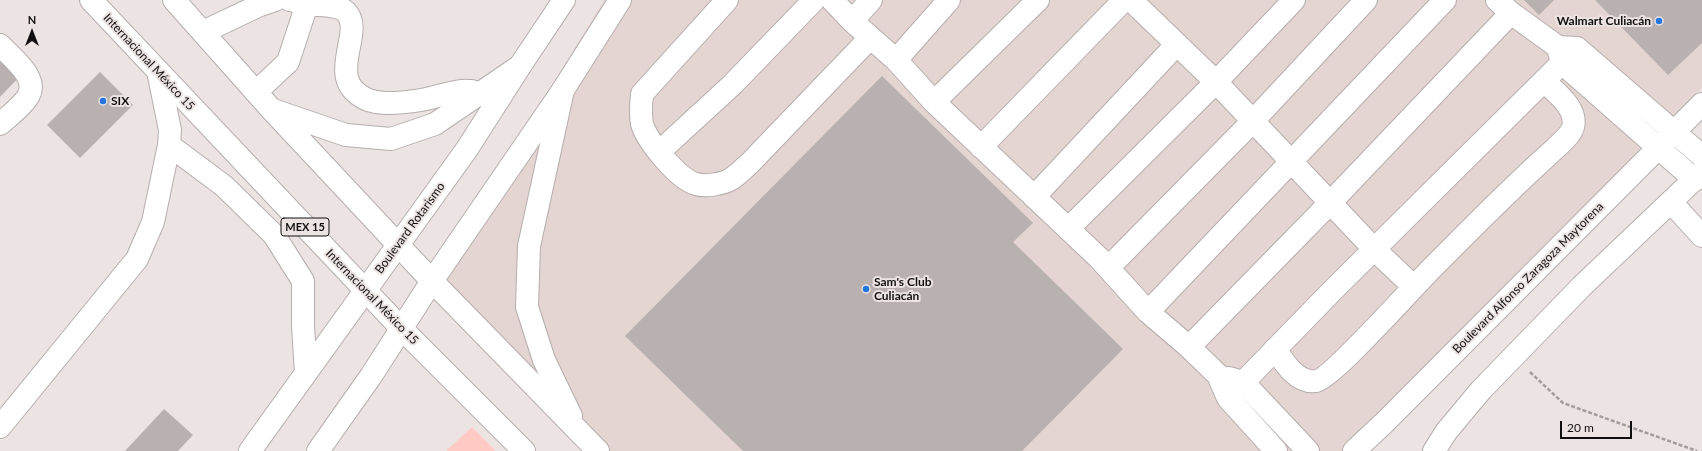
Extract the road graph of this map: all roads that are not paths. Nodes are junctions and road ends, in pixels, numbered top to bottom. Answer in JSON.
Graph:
{"nodes":[{"id":1,"x":91,"y":0,"type":"edge"},
{"id":2,"x":174,"y":0,"type":"edge"},
{"id":3,"x":275,"y":0,"type":"edge"},
{"id":4,"x":564,"y":0,"type":"edge"},
{"id":5,"x":620,"y":0,"type":"edge"},
{"id":6,"x":727,"y":0,"type":"edge"},
{"id":7,"x":814,"y":0,"type":"edge"},
{"id":8,"x":832,"y":0,"type":"edge"},
{"id":9,"x":871,"y":0,"type":"edge"},
{"id":10,"x":949,"y":0,"type":"edge"},
{"id":11,"x":1038,"y":0,"type":"edge"},
{"id":12,"x":1124,"y":0,"type":"edge"},
{"id":13,"x":1131,"y":0,"type":"edge"},
{"id":14,"x":1294,"y":0,"type":"edge"},
{"id":15,"x":1366,"y":0,"type":"edge"},
{"id":16,"x":1445,"y":0,"type":"edge"},
{"id":17,"x":298,"y":2,"type":"edge"},
{"id":18,"x":1504,"y":6,"type":"edge"},
{"id":19,"x":852,"y":21,"type":"junction"},
{"id":20,"x":203,"y":32,"type":"junction"},
{"id":21,"x":870,"y":38,"type":"junction"},
{"id":22,"x":1177,"y":44,"type":"junction"},
{"id":23,"x":0,"y":45,"type":"edge"},
{"id":24,"x":1565,"y":53,"type":"junction"},
{"id":25,"x":896,"y":60,"type":"junction"},
{"id":26,"x":520,"y":66,"type":"junction"},
{"id":27,"x":158,"y":71,"type":"junction"},
{"id":28,"x":1544,"y":81,"type":"junction"},
{"id":29,"x":1216,"y":82,"type":"junction"},
{"id":30,"x":563,"y":90,"type":"junction"},
{"id":31,"x":256,"y":92,"type":"junction"},
{"id":32,"x":479,"y":95,"type":"junction"},
{"id":33,"x":934,"y":102,"type":"junction"},
{"id":34,"x":1702,"y":104,"type":"edge"},
{"id":35,"x":271,"y":109,"type":"junction"},
{"id":36,"x":1253,"y":121,"type":"junction"},
{"id":37,"x":0,"y":124,"type":"edge"},
{"id":38,"x":1675,"y":132,"type":"junction"},
{"id":39,"x":169,"y":145,"type":"junction"},
{"id":40,"x":981,"y":147,"type":"junction"},
{"id":41,"x":1658,"y":148,"type":"junction"},
{"id":42,"x":659,"y":152,"type":"junction"},
{"id":43,"x":1702,"y":156,"type":"edge"},
{"id":44,"x":1291,"y":162,"type":"junction"},
{"id":45,"x":1698,"y":176,"type":"edge"},
{"id":46,"x":1034,"y":197,"type":"junction"},
{"id":47,"x":1671,"y":202,"type":"junction"},
{"id":48,"x":1330,"y":203,"type":"junction"},
{"id":49,"x":1068,"y":229,"type":"junction"},
{"id":50,"x":1702,"y":236,"type":"edge"},
{"id":51,"x":398,"y":244,"type":"junction"},
{"id":52,"x":1375,"y":250,"type":"junction"},
{"id":53,"x":1108,"y":268,"type":"junction"},
{"id":54,"x":432,"y":281,"type":"junction"},
{"id":55,"x":1413,"y":286,"type":"junction"},
{"id":56,"x":365,"y":290,"type":"junction"},
{"id":57,"x":1148,"y":312,"type":"junction"},
{"id":58,"x":401,"y":328,"type":"junction"},
{"id":59,"x":1189,"y":347,"type":"junction"},
{"id":60,"x":1275,"y":349,"type":"junction"},
{"id":61,"x":306,"y":373,"type":"junction"},
{"id":62,"x":1218,"y":375,"type":"junction"},
{"id":63,"x":1243,"y":382,"type":"junction"},
{"id":64,"x":1228,"y":398,"type":"junction"},
{"id":65,"x":0,"y":427,"type":"edge"},
{"id":66,"x":579,"y":433,"type":"junction"},
{"id":67,"x":250,"y":451,"type":"edge"},
{"id":68,"x":318,"y":451,"type":"edge"},
{"id":69,"x":524,"y":451,"type":"edge"},
{"id":70,"x":598,"y":451,"type":"edge"},
{"id":71,"x":1276,"y":451,"type":"edge"},
{"id":72,"x":1308,"y":451,"type":"edge"},
{"id":73,"x":1354,"y":451,"type":"edge"},
{"id":74,"x":1434,"y":451,"type":"edge"}],
"edges":[{"from":1,"to":27,"type":"street","name":"Internacional México 15","number":"MEX 15"},
{"from":2,"to":20,"type":"street"},
{"from":3,"to":20,"type":"street"},
{"from":4,"to":26,"type":"street","name":"Boulevard Rotarismo"},
{"from":5,"to":30,"type":"street"},
{"from":6,"to":42,"type":"street"},
{"from":7,"to":42,"type":"street"},
{"from":8,"to":19,"type":"street"},
{"from":9,"to":19,"type":"street"},
{"from":10,"to":25,"type":"street"},
{"from":11,"to":33,"type":"street"},
{"from":12,"to":40,"type":"street"},
{"from":13,"to":22,"type":"street"},
{"from":14,"to":29,"type":"street"},
{"from":15,"to":36,"type":"street"},
{"from":16,"to":44,"type":"street"},
{"from":17,"to":31,"type":"street"},
{"from":17,"to":32,"type":"street"},
{"from":18,"to":24,"type":"street"},
{"from":18,"to":48,"type":"street"},
{"from":19,"to":21,"type":"street"},
{"from":20,"to":31,"type":"street"},
{"from":21,"to":25,"type":"street"},
{"from":21,"to":42,"type":"street"},
{"from":22,"to":29,"type":"street"},
{"from":22,"to":46,"type":"street"},
{"from":23,"to":37,"type":"street"},
{"from":24,"to":28,"type":"street"},
{"from":24,"to":38,"type":"street"},
{"from":24,"to":41,"type":"street"},
{"from":25,"to":33,"type":"street"},
{"from":26,"to":32,"type":"street"},
{"from":26,"to":51,"type":"street","name":"Boulevard Rotarismo"},
{"from":27,"to":39,"type":"street"},
{"from":27,"to":56,"type":"street","name":"Internacional México 15","number":"MEX 15"},
{"from":28,"to":52,"type":"street"},
{"from":28,"to":55,"type":"street"},
{"from":29,"to":36,"type":"street"},
{"from":29,"to":49,"type":"street"},
{"from":30,"to":54,"type":"street"},
{"from":30,"to":66,"type":"street"},
{"from":31,"to":35,"type":"street"},
{"from":32,"to":35,"type":"street"},
{"from":33,"to":40,"type":"street"},
{"from":34,"to":38,"type":"street","name":"Boulevard Alfonso Zaragoza Maytorena"},
{"from":35,"to":51,"type":"street"},
{"from":36,"to":44,"type":"street"},
{"from":36,"to":53,"type":"street"},
{"from":38,"to":41,"type":"street","name":"Boulevard Alfonso Zaragoza Maytorena"},
{"from":38,"to":43,"type":"street"},
{"from":39,"to":61,"type":"street"},
{"from":39,"to":65,"type":"street"},
{"from":40,"to":46,"type":"street"},
{"from":41,"to":45,"type":"street"},
{"from":41,"to":73,"type":"street","name":"Boulevard Alfonso Zaragoza Maytorena"},
{"from":44,"to":48,"type":"street"},
{"from":44,"to":57,"type":"street"},
{"from":45,"to":47,"type":"street"},
{"from":46,"to":49,"type":"street"},
{"from":47,"to":50,"type":"street"},
{"from":47,"to":74,"type":"street"},
{"from":48,"to":52,"type":"street"},
{"from":48,"to":59,"type":"street"},
{"from":49,"to":53,"type":"street"},
{"from":51,"to":54,"type":"street"},
{"from":51,"to":56,"type":"street","name":"Boulevard Rotarismo"},
{"from":52,"to":55,"type":"street"},
{"from":52,"to":60,"type":"street"},
{"from":53,"to":57,"type":"street"},
{"from":54,"to":58,"type":"street"},
{"from":54,"to":66,"type":"street"},
{"from":55,"to":60,"type":"street"},
{"from":56,"to":58,"type":"street","name":"Internacional México 15","number":"MEX 15"},
{"from":56,"to":61,"type":"street","name":"Boulevard Rotarismo"},
{"from":57,"to":59,"type":"street"},
{"from":58,"to":68,"type":"street"},
{"from":58,"to":69,"type":"street","name":"Internacional México 15","number":"MEX 15"},
{"from":59,"to":62,"type":"street"},
{"from":60,"to":63,"type":"street"},
{"from":61,"to":67,"type":"street","name":"Boulevard Rotarismo"},
{"from":62,"to":63,"type":"street"},
{"from":62,"to":64,"type":"street"},
{"from":63,"to":64,"type":"street"},
{"from":63,"to":72,"type":"street"},
{"from":64,"to":71,"type":"street"},
{"from":66,"to":70,"type":"street"}]}
